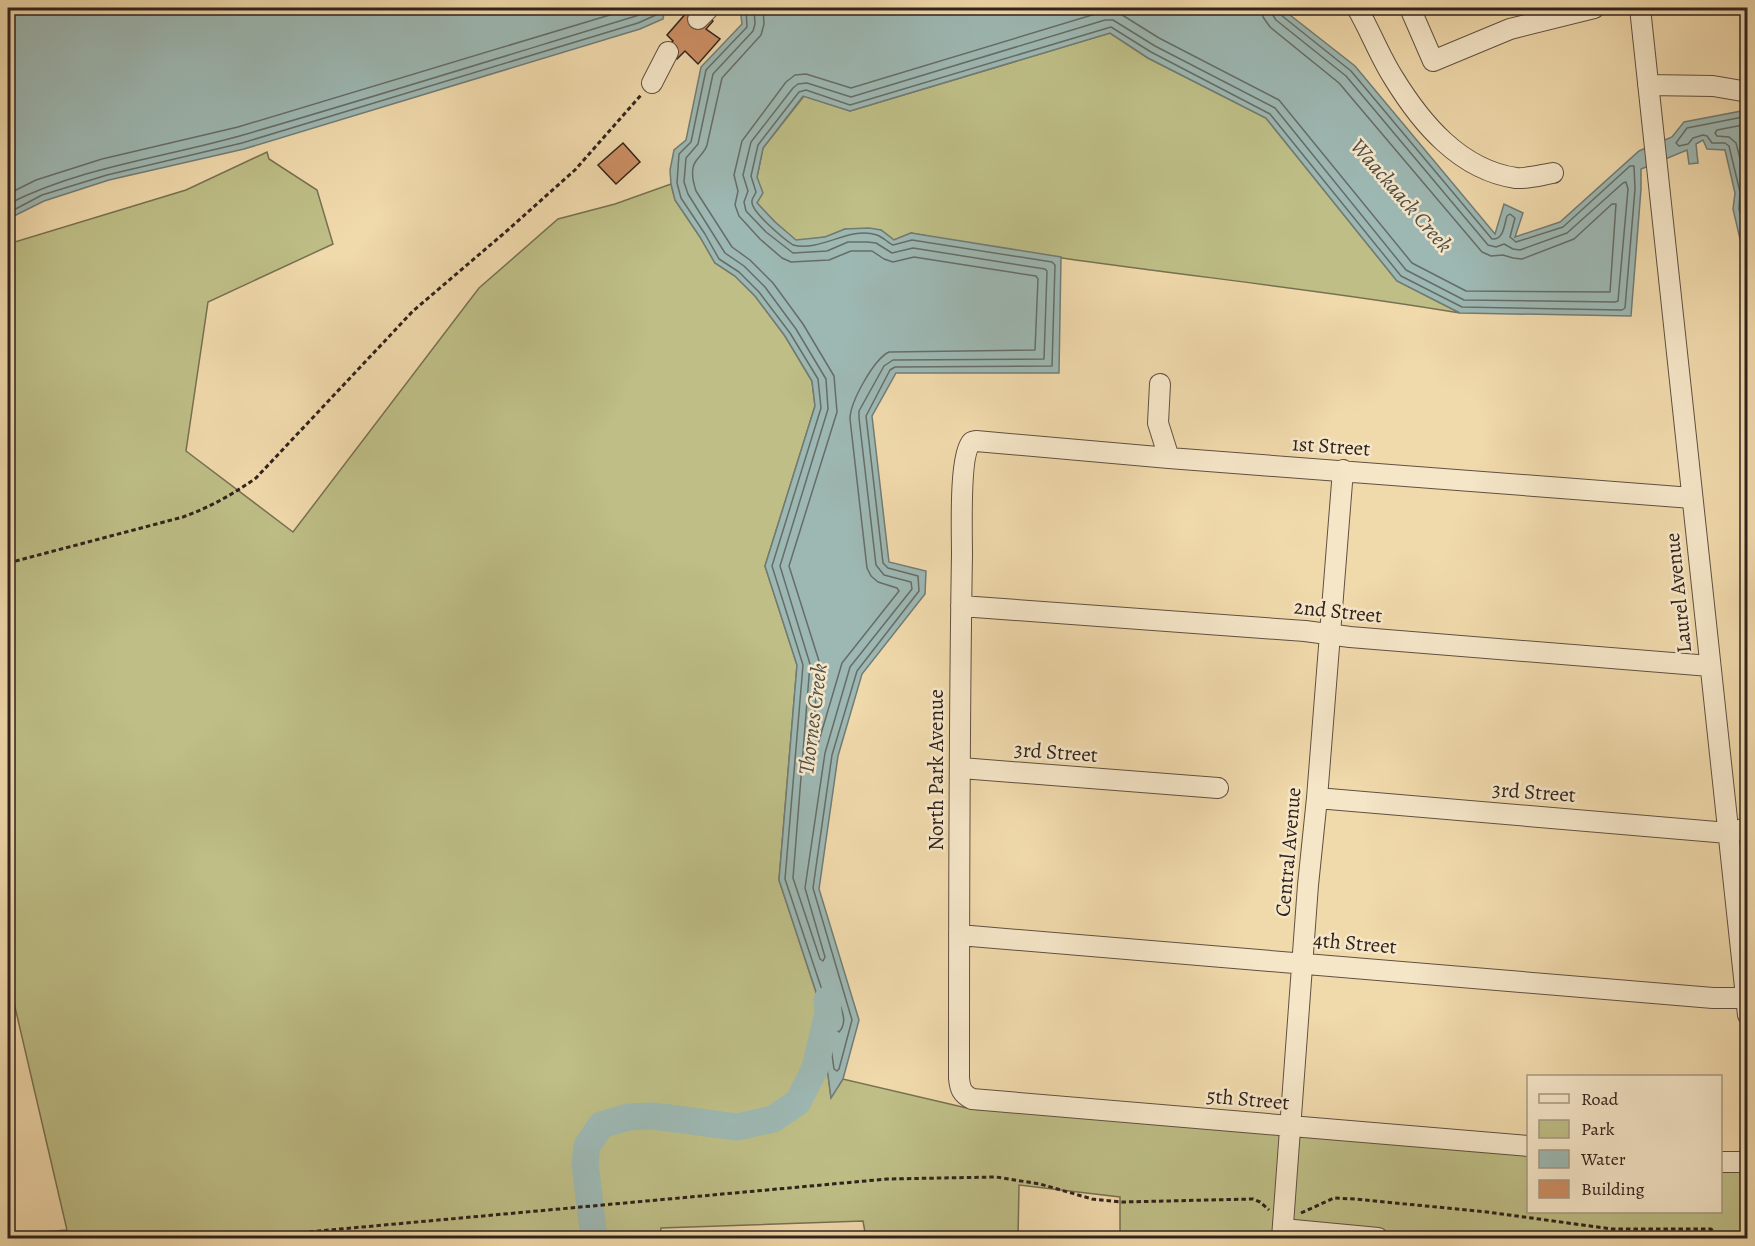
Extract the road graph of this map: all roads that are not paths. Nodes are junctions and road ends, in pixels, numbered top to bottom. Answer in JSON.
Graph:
{"nodes":[{"id":1,"x":1357,"y":8,"type":"edge"},
{"id":2,"x":1410,"y":8,"type":"edge"},
{"id":3,"x":1594,"y":8,"type":"edge"},
{"id":4,"x":1640,"y":8,"type":"edge"},
{"id":5,"x":668,"y":51,"type":"dead end"},
{"id":6,"x":652,"y":83,"type":"road end"},
{"id":7,"x":1648,"y":85,"type":"junction"},
{"id":8,"x":1748,"y":93,"type":"edge"},
{"id":9,"x":1552,"y":173,"type":"dead end"},
{"id":10,"x":1160,"y":384,"type":"dead end"},
{"id":11,"x":968,"y":445,"type":"joint"},
{"id":12,"x":1169,"y":458,"type":"junction"},
{"id":13,"x":1343,"y":471,"type":"junction"},
{"id":14,"x":1692,"y":498,"type":"junction"},
{"id":15,"x":961,"y":606,"type":"junction"},
{"id":16,"x":1330,"y":634,"type":"junction"},
{"id":17,"x":1710,"y":666,"type":"junction"},
{"id":18,"x":961,"y":768,"type":"junction"},
{"id":19,"x":1218,"y":788,"type":"dead end"},
{"id":20,"x":1317,"y":798,"type":"junction"},
{"id":21,"x":1748,"y":828,"type":"edge"},
{"id":22,"x":1728,"y":833,"type":"junction"},
{"id":23,"x":959,"y":935,"type":"junction"},
{"id":24,"x":1302,"y":963,"type":"junction"},
{"id":25,"x":1747,"y":1004,"type":"edge"},
{"id":26,"x":964,"y":1095,"type":"joint"},
{"id":27,"x":1289,"y":1128,"type":"junction"},
{"id":28,"x":1527,"y":1146,"type":"edge"},
{"id":29,"x":1722,"y":1162,"type":"edge"},
{"id":30,"x":1748,"y":1162,"type":"edge"},
{"id":31,"x":1280,"y":1227,"type":"edge"},
{"id":32,"x":1378,"y":1239,"type":"edge"}],
"edges":[{"from":1,"to":9,"type":"street"},
{"from":2,"to":3,"type":"street"},
{"from":4,"to":7,"type":"street","name":"Laurel Avenue"},
{"from":5,"to":6,"type":"street"},
{"from":7,"to":8,"type":"street"},
{"from":7,"to":14,"type":"street","name":"Laurel Avenue"},
{"from":10,"to":12,"type":"street"},
{"from":11,"to":12,"type":"street","name":"1st Street"},
{"from":11,"to":15,"type":"street","name":"North Park Avenue"},
{"from":12,"to":13,"type":"street","name":"1st Street"},
{"from":13,"to":14,"type":"street","name":"1st Street"},
{"from":13,"to":16,"type":"street","name":"Central Avenue"},
{"from":14,"to":17,"type":"street","name":"Laurel Avenue"},
{"from":15,"to":16,"type":"street","name":"2nd Street"},
{"from":15,"to":18,"type":"street","name":"North Park Avenue"},
{"from":16,"to":17,"type":"street","name":"2nd Street"},
{"from":16,"to":20,"type":"street","name":"Central Avenue"},
{"from":17,"to":22,"type":"street","name":"Laurel Avenue"},
{"from":18,"to":19,"type":"street","name":"3rd Street"},
{"from":18,"to":23,"type":"street","name":"North Park Avenue"},
{"from":20,"to":22,"type":"street","name":"3rd Street"},
{"from":20,"to":24,"type":"street","name":"Central Avenue"},
{"from":21,"to":22,"type":"street","name":"3rd Street"},
{"from":22,"to":25,"type":"street","name":"Laurel Avenue"},
{"from":23,"to":24,"type":"street","name":"4th Street"},
{"from":23,"to":26,"type":"street","name":"North Park Avenue"},
{"from":24,"to":25,"type":"street","name":"4th Street"},
{"from":24,"to":27,"type":"street","name":"Central Avenue"},
{"from":26,"to":27,"type":"street","name":"5th Street"},
{"from":27,"to":28,"type":"street","name":"5th Street"},
{"from":27,"to":31,"type":"street","name":"Central Avenue"},
{"from":29,"to":30,"type":"street"},
{"from":31,"to":32,"type":"street"}]}
